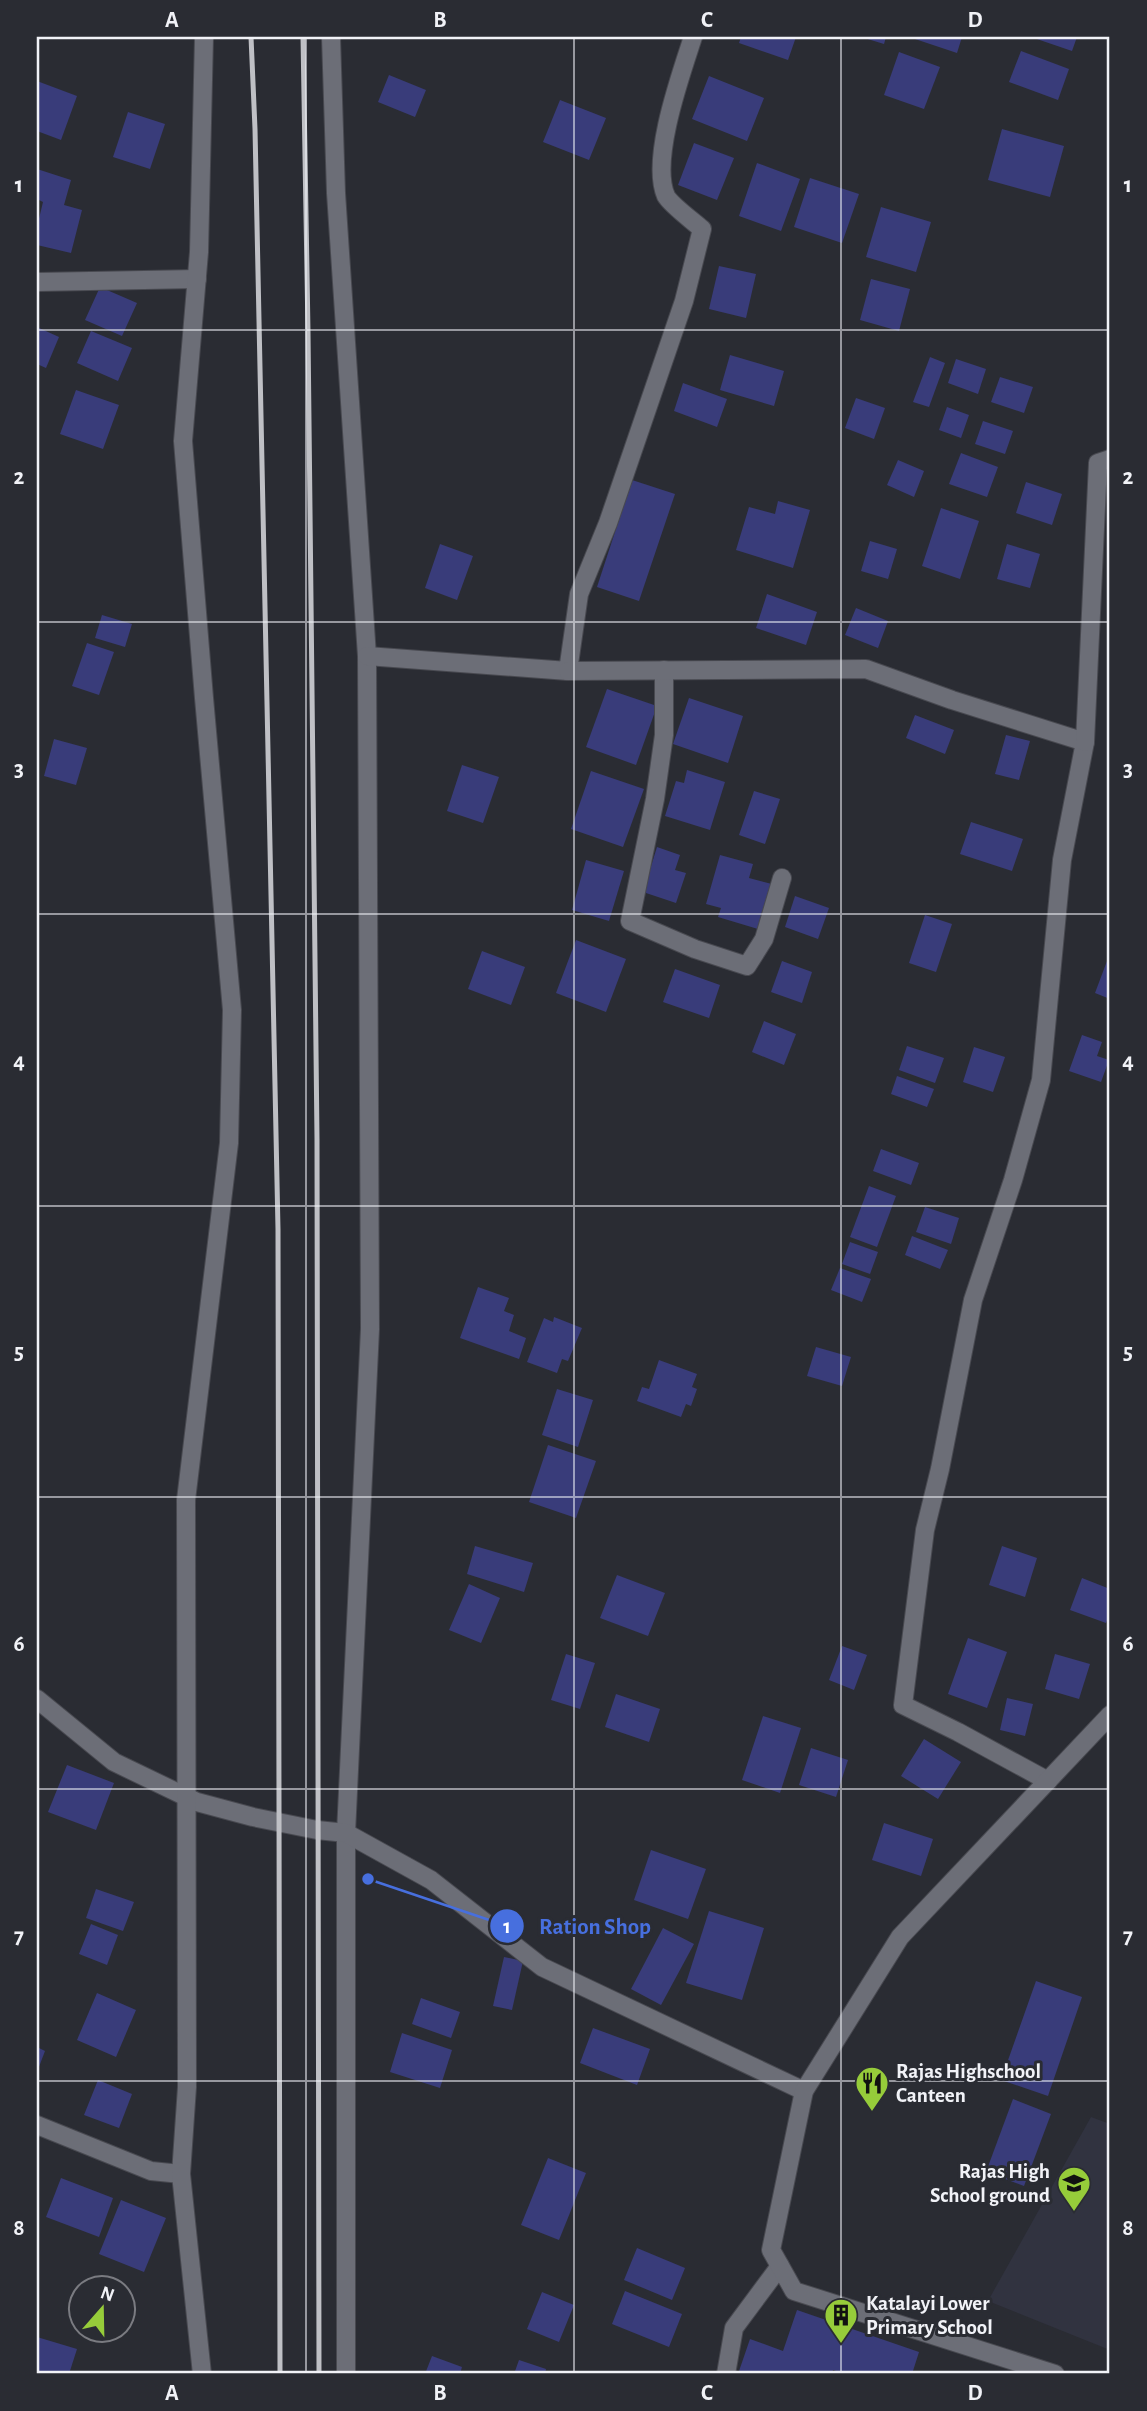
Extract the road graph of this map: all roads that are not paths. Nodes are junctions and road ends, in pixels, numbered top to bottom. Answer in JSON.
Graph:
{"nodes":[{"id":1,"x":204,"y":37,"type":"edge"},
{"id":2,"x":331,"y":37,"type":"edge"},
{"id":3,"x":693,"y":37,"type":"edge"},
{"id":4,"x":197,"y":279,"type":"junction"},
{"id":5,"x":37,"y":282,"type":"edge"},
{"id":6,"x":1110,"y":459,"type":"edge"},
{"id":7,"x":367,"y":656,"type":"junction"},
{"id":8,"x":664,"y":670,"type":"junction"},
{"id":9,"x":568,"y":671,"type":"junction"},
{"id":10,"x":1085,"y":742,"type":"junction"},
{"id":11,"x":782,"y":878,"type":"dead end"},
{"id":12,"x":37,"y":1699,"type":"edge"},
{"id":13,"x":1110,"y":1715,"type":"edge"},
{"id":14,"x":1048,"y":1781,"type":"junction"},
{"id":15,"x":188,"y":1797,"type":"junction"},
{"id":16,"x":346,"y":1833,"type":"junction"},
{"id":17,"x":804,"y":2091,"type":"junction"},
{"id":18,"x":37,"y":2125,"type":"edge"},
{"id":19,"x":181,"y":2174,"type":"junction"},
{"id":20,"x":780,"y":2266,"type":"junction"},
{"id":21,"x":202,"y":2374,"type":"edge"},
{"id":22,"x":346,"y":2374,"type":"edge"},
{"id":23,"x":726,"y":2374,"type":"edge"},
{"id":24,"x":1055,"y":2374,"type":"edge"}],
"edges":[{"from":1,"to":4,"type":"street"},
{"from":2,"to":7,"type":"street"},
{"from":3,"to":9,"type":"street"},
{"from":4,"to":5,"type":"street"},
{"from":4,"to":15,"type":"street"},
{"from":6,"to":10,"type":"street"},
{"from":7,"to":9,"type":"street"},
{"from":7,"to":16,"type":"street"},
{"from":8,"to":9,"type":"street"},
{"from":8,"to":10,"type":"street"},
{"from":8,"to":11,"type":"street"},
{"from":10,"to":14,"type":"street"},
{"from":12,"to":15,"type":"street"},
{"from":13,"to":14,"type":"street"},
{"from":14,"to":17,"type":"street"},
{"from":15,"to":16,"type":"street"},
{"from":15,"to":19,"type":"street"},
{"from":16,"to":17,"type":"street"},
{"from":16,"to":22,"type":"street"},
{"from":17,"to":20,"type":"street"},
{"from":18,"to":19,"type":"street"},
{"from":19,"to":21,"type":"street"},
{"from":20,"to":23,"type":"street"},
{"from":20,"to":24,"type":"street"}]}
